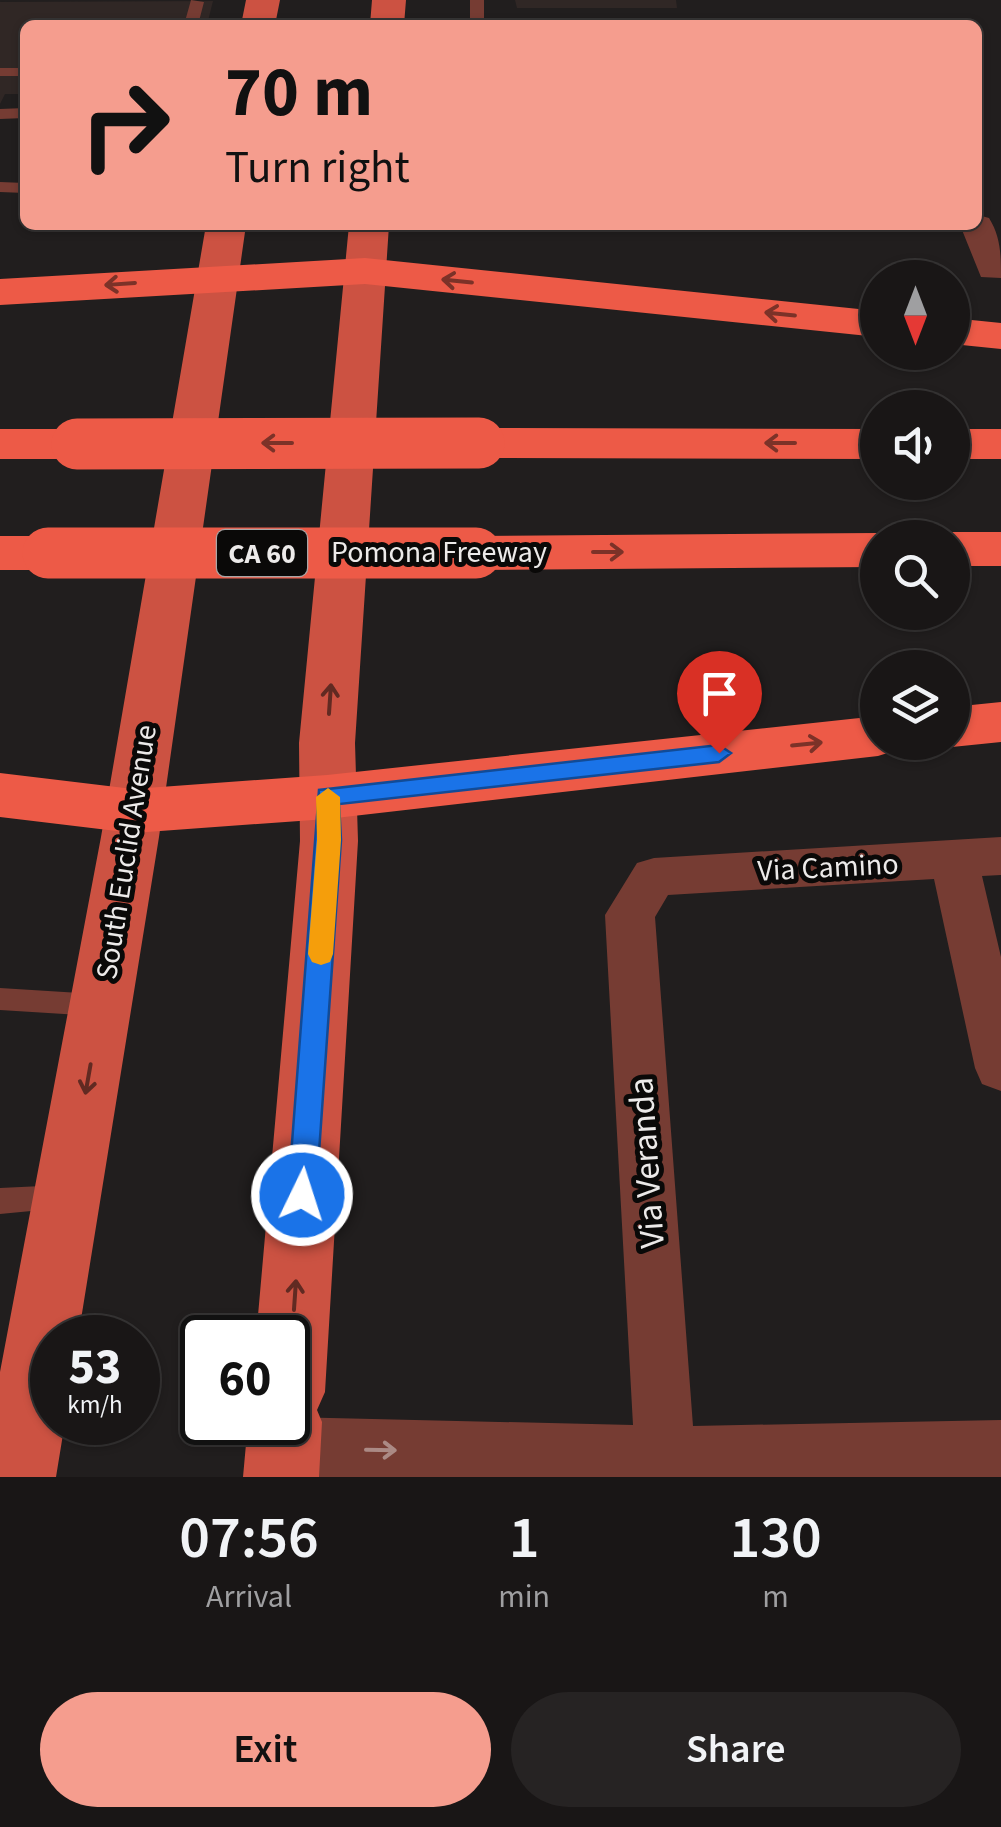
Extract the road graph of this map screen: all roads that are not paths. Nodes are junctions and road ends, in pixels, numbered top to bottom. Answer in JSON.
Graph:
{"nodes":[{"id":1,"x":225,"y":230,"type":"edge"},
{"id":2,"x":979,"y":230,"type":"edge"},
{"id":3,"x":367,"y":248,"type":"edge"},
{"id":4,"x":993,"y":270,"type":"dead end"},
{"id":5,"x":217,"y":278,"type":"junction"},
{"id":6,"x":0,"y":292,"type":"edge"},
{"id":7,"x":860,"y":321,"type":"edge"},
{"id":8,"x":970,"y":333,"type":"edge"},
{"id":9,"x":1001,"y":336,"type":"edge"},
{"id":10,"x":0,"y":444,"type":"edge"},
{"id":11,"x":860,"y":444,"type":"edge"},
{"id":12,"x":970,"y":444,"type":"edge"},
{"id":13,"x":1001,"y":444,"type":"edge"},
{"id":14,"x":970,"y":549,"type":"edge"},
{"id":15,"x":1001,"y":549,"type":"edge"},
{"id":16,"x":860,"y":550,"type":"edge"},
{"id":17,"x":24,"y":553,"type":"edge"},
{"id":18,"x":1001,"y":722,"type":"edge"},
{"id":19,"x":970,"y":725,"type":"edge"},
{"id":20,"x":860,"y":738,"type":"edge"},
{"id":21,"x":0,"y":795,"type":"edge"},
{"id":22,"x":327,"y":797,"type":"junction"},
{"id":23,"x":133,"y":810,"type":"junction"},
{"id":24,"x":977,"y":858,"type":"edge"},
{"id":25,"x":654,"y":877,"type":"joint"},
{"id":26,"x":0,"y":999,"type":"edge"},
{"id":27,"x":101,"y":1005,"type":"junction"},
{"id":28,"x":1001,"y":1068,"type":"edge"},
{"id":29,"x":67,"y":1198,"type":"junction"},
{"id":30,"x":0,"y":1201,"type":"edge"},
{"id":31,"x":293,"y":1315,"type":"edge"},
{"id":32,"x":310,"y":1436,"type":"edge"},
{"id":33,"x":1001,"y":1451,"type":"edge"},
{"id":34,"x":665,"y":1456,"type":"junction"},
{"id":35,"x":18,"y":1477,"type":"edge"}],
"edges":[{"from":1,"to":5,"type":"main road","name":"South Euclid Avenue"},
{"from":2,"to":4,"type":"street"},
{"from":3,"to":5,"type":"highway"},
{"from":7,"to":3,"type":"highway","one_way":true},
{"from":22,"to":3,"type":"main road","one_way":true},
{"from":5,"to":6,"type":"highway","one_way":true},
{"from":5,"to":23,"type":"main road","name":"South Euclid Avenue"},
{"from":8,"to":9,"type":"highway"},
{"from":11,"to":10,"type":"highway","one_way":true,"bridge":true},
{"from":12,"to":13,"type":"highway"},
{"from":14,"to":15,"type":"highway"},
{"from":17,"to":16,"type":"highway","name":"Pomona Freeway","number":"CA 60","one_way":true,"bridge":true},
{"from":18,"to":19,"type":"highway"},
{"from":22,"to":20,"type":"highway","one_way":true},
{"from":21,"to":23,"type":"highway"},
{"from":22,"to":23,"type":"highway"},
{"from":31,"to":22,"type":"main road","one_way":true},
{"from":23,"to":27,"type":"main road","name":"South Euclid Avenue"},
{"from":24,"to":25,"type":"street","name":"Via Camino"},
{"from":24,"to":28,"type":"street"},
{"from":25,"to":34,"type":"street","name":"Via Veranda"},
{"from":26,"to":27,"type":"lane"},
{"from":27,"to":29,"type":"main road","name":"South Euclid Avenue","one_way":true},
{"from":29,"to":30,"type":"lane"},
{"from":29,"to":35,"type":"main road","name":"South Euclid Avenue"},
{"from":32,"to":34,"type":"street","one_way":true},
{"from":33,"to":34,"type":"street"}]}
